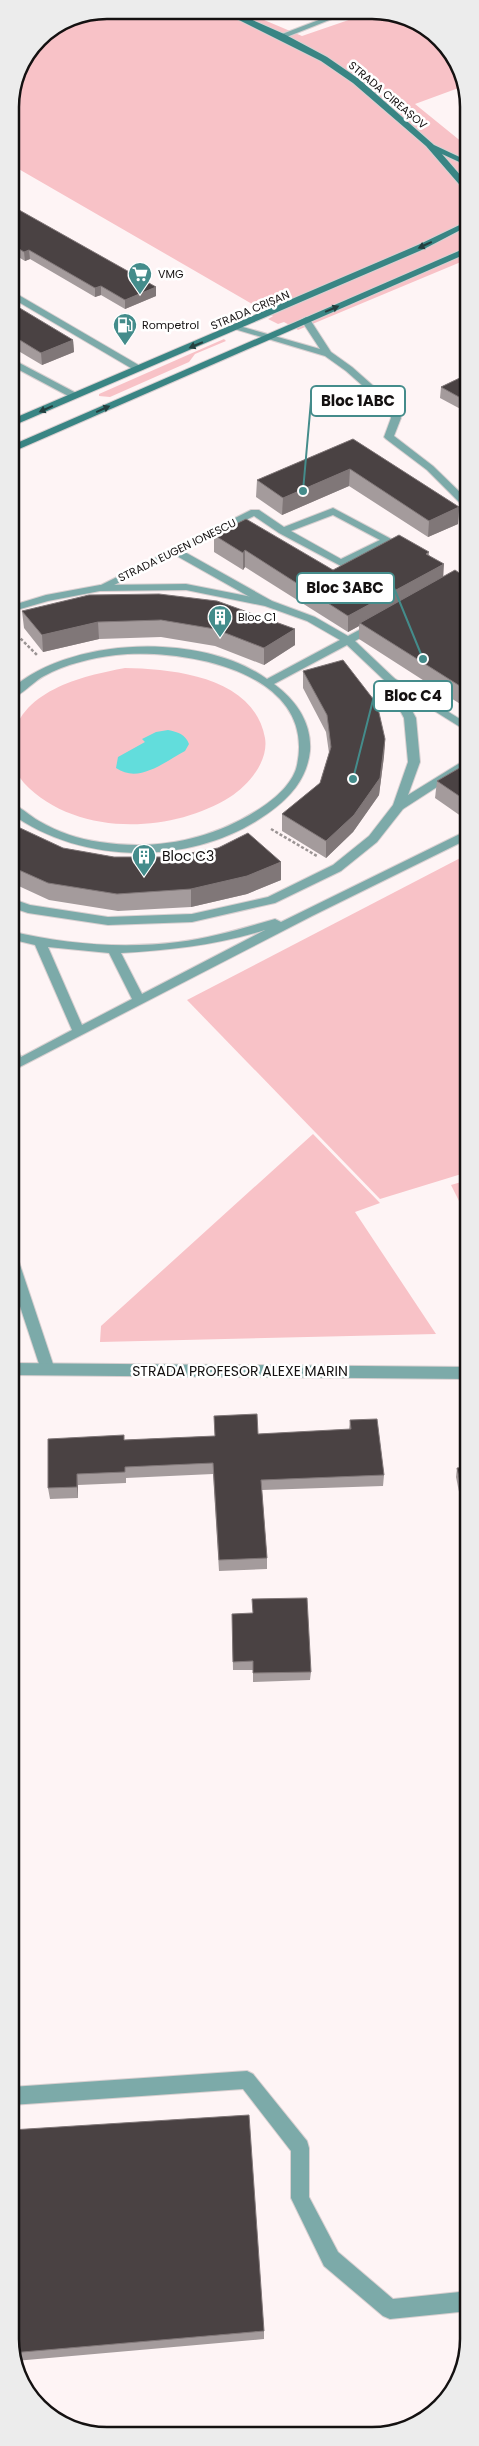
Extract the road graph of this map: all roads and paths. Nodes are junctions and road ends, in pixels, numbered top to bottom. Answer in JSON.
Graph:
{"nodes":[{"id":1,"x":243,"y":19,"type":"edge"},
{"id":2,"x":327,"y":19,"type":"edge"},
{"id":3,"x":281,"y":36,"type":"junction"},
{"id":4,"x":429,"y":144,"type":"junction"},
{"id":5,"x":460,"y":160,"type":"edge"},
{"id":6,"x":460,"y":180,"type":"edge"},
{"id":7,"x":460,"y":227,"type":"edge"},
{"id":8,"x":460,"y":253,"type":"edge"},
{"id":9,"x":19,"y":298,"type":"edge"},
{"id":10,"x":306,"y":320,"type":"junction"},
{"id":11,"x":236,"y":328,"type":"junction"},
{"id":12,"x":264,"y":338,"type":"junction"},
{"id":13,"x":328,"y":354,"type":"junction"},
{"id":14,"x":19,"y":366,"type":"edge"},
{"id":15,"x":139,"y":369,"type":"junction"},
{"id":16,"x":74,"y":396,"type":"junction"},
{"id":17,"x":19,"y":420,"type":"edge"},
{"id":18,"x":19,"y":446,"type":"edge"},
{"id":19,"x":460,"y":497,"type":"edge"},
{"id":20,"x":283,"y":531,"type":"junction"},
{"id":21,"x":176,"y":550,"type":"junction"},
{"id":22,"x":460,"y":577,"type":"edge"},
{"id":23,"x":100,"y":588,"type":"junction"},
{"id":24,"x":439,"y":589,"type":"edge"},
{"id":25,"x":268,"y":602,"type":"junction"},
{"id":26,"x":19,"y":606,"type":"edge"},
{"id":27,"x":390,"y":617,"type":"edge"},
{"id":28,"x":19,"y":637,"type":"edge"},
{"id":29,"x":348,"y":640,"type":"junction"},
{"id":30,"x":50,"y":669,"type":"junction"},
{"id":31,"x":389,"y":678,"type":"junction"},
{"id":32,"x":268,"y":683,"type":"junction"},
{"id":33,"x":19,"y":687,"type":"edge"},
{"id":34,"x":460,"y":725,"type":"edge"},
{"id":35,"x":460,"y":767,"type":"edge"},
{"id":36,"x":399,"y":806,"type":"junction"},
{"id":37,"x":19,"y":814,"type":"edge"},
{"id":38,"x":255,"y":820,"type":"junction"},
{"id":39,"x":460,"y":838,"type":"edge"},
{"id":40,"x":336,"y":868,"type":"junction"},
{"id":41,"x":19,"y":906,"type":"edge"},
{"id":42,"x":308,"y":913,"type":"junction"},
{"id":43,"x":19,"y":937,"type":"edge"},
{"id":44,"x":40,"y":942,"type":"junction"},
{"id":45,"x":114,"y":949,"type":"junction"},
{"id":46,"x":140,"y":1001,"type":"junction"},
{"id":47,"x":79,"y":1032,"type":"junction"},
{"id":48,"x":19,"y":1063,"type":"edge"},
{"id":49,"x":19,"y":1285,"type":"edge"},
{"id":50,"x":19,"y":1369,"type":"edge"},
{"id":51,"x":48,"y":1370,"type":"junction"},
{"id":52,"x":460,"y":1373,"type":"edge"},
{"id":53,"x":19,"y":2095,"type":"edge"},
{"id":54,"x":460,"y":2302,"type":"edge"}],
"edges":[{"from":1,"to":3,"type":"main road","name":"STRADA CIREAȘOV"},
{"from":2,"to":3,"type":"street"},
{"from":3,"to":4,"type":"main road","name":"STRADA CIREAȘOV"},
{"from":4,"to":5,"type":"main road","name":"STRADA CIREAȘOV"},
{"from":4,"to":6,"type":"main road","name":"STRADA CIREAȘOV"},
{"from":7,"to":11,"type":"main road","name":"STRADA CRIȘAN","one_way":true},
{"from":10,"to":8,"type":"main road","one_way":true},
{"from":9,"to":15,"type":"street"},
{"from":10,"to":12,"type":"main road"},
{"from":10,"to":13,"type":"street"},
{"from":11,"to":12,"type":"street"},
{"from":11,"to":15,"type":"main road","name":"STRADA CRIȘAN","one_way":true},
{"from":12,"to":13,"type":"street"},
{"from":18,"to":12,"type":"main road","one_way":true},
{"from":13,"to":19,"type":"street"},
{"from":14,"to":16,"type":"street"},
{"from":15,"to":16,"type":"main road","name":"STRADA CRIȘAN"},
{"from":16,"to":17,"type":"main road","name":"STRADA CRIȘAN","one_way":true},
{"from":20,"to":20,"type":"street"},
{"from":20,"to":21,"type":"street","name":"STRADA EUGEN IONESCU"},
{"from":21,"to":23,"type":"street","name":"STRADA EUGEN IONESCU"},
{"from":21,"to":25,"type":"street"},
{"from":22,"to":24,"type":"street"},
{"from":23,"to":25,"type":"street","name":"STRADA EUGEN IONESCU"},
{"from":23,"to":26,"type":"street","name":"STRADA EUGEN IONESCU"},
{"from":25,"to":29,"type":"street","name":"STRADA EUGEN IONESCU"},
{"from":27,"to":29,"type":"street"},
{"from":28,"to":30,"type":"path"},
{"from":29,"to":31,"type":"street","name":"STRADA EUGEN IONESCU"},
{"from":29,"to":32,"type":"street"},
{"from":30,"to":32,"type":"street"},
{"from":30,"to":33,"type":"street"},
{"from":31,"to":34,"type":"street"},
{"from":31,"to":36,"type":"street","name":"STRADA EUGEN IONESCU"},
{"from":32,"to":38,"type":"street"},
{"from":35,"to":36,"type":"street"},
{"from":36,"to":40,"type":"street","name":"STRADA EUGEN IONESCU"},
{"from":37,"to":38,"type":"street"},
{"from":38,"to":40,"type":"path"},
{"from":39,"to":42,"type":"street"},
{"from":40,"to":41,"type":"street","name":"STRADA EUGEN IONESCU"},
{"from":42,"to":45,"type":"street"},
{"from":42,"to":46,"type":"street"},
{"from":43,"to":44,"type":"street"},
{"from":44,"to":45,"type":"street"},
{"from":44,"to":47,"type":"street"},
{"from":45,"to":46,"type":"street"},
{"from":46,"to":47,"type":"street"},
{"from":47,"to":48,"type":"street"},
{"from":49,"to":51,"type":"street"},
{"from":50,"to":51,"type":"street","name":"STRADA PROFESOR ALEXE MARIN"},
{"from":51,"to":52,"type":"street","name":"STRADA PROFESOR ALEXE MARIN"},
{"from":53,"to":54,"type":"street"}]}
